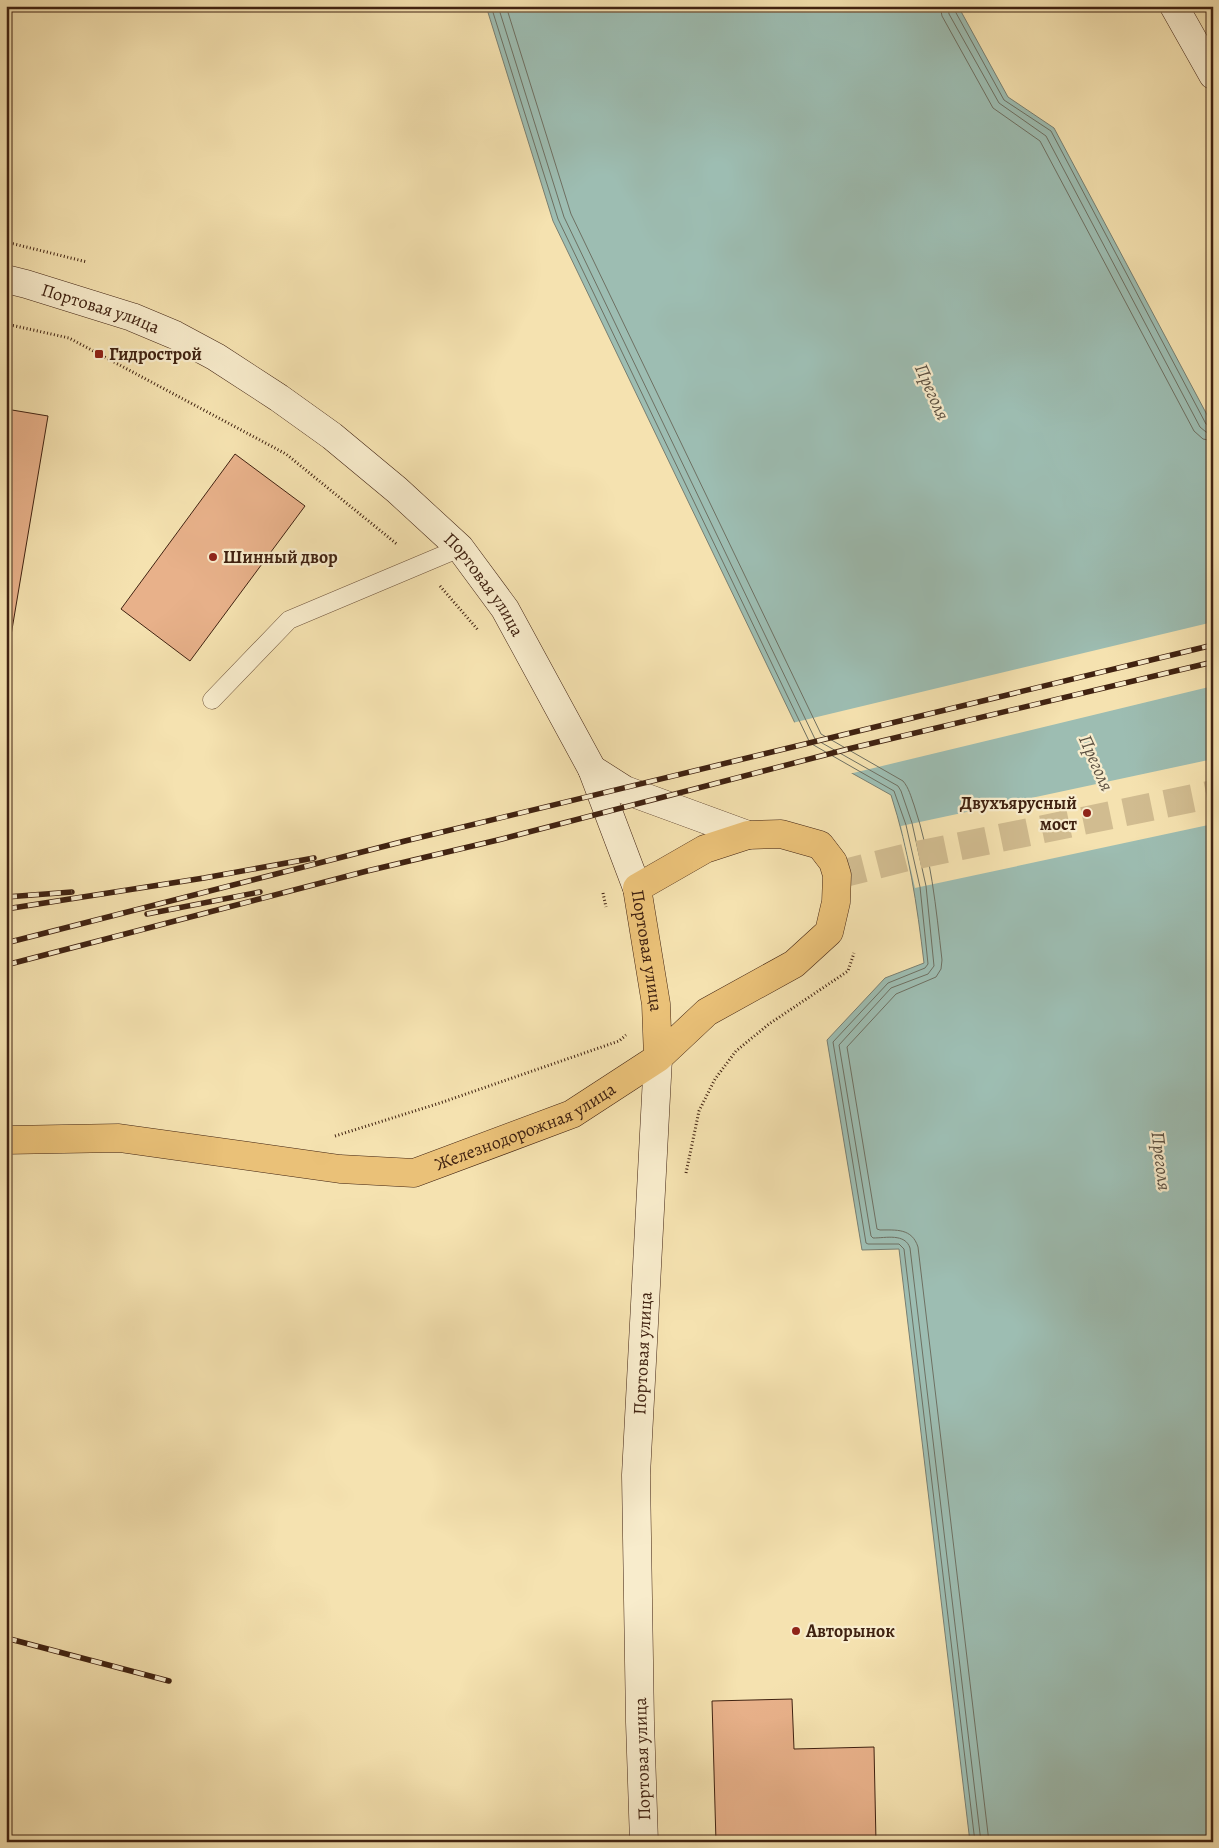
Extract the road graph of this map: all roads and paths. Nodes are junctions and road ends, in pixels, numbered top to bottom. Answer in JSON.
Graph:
{"nodes":[{"id":1,"x":1174,"y":6,"type":"edge"},
{"id":2,"x":1213,"y":75,"type":"edge"},
{"id":3,"x":6,"y":242,"type":"edge"},
{"id":4,"x":87,"y":262,"type":"dead end"},
{"id":5,"x":6,"y":279,"type":"edge"},
{"id":6,"x":6,"y":324,"type":"edge"},
{"id":7,"x":460,"y":548,"type":"junction"},
{"id":8,"x":422,"y":564,"type":"junction"},
{"id":9,"x":480,"y":632,"type":"dead end"},
{"id":10,"x":212,"y":700,"type":"dead end"},
{"id":11,"x":592,"y":769,"type":"junction"},
{"id":12,"x":748,"y":835,"type":"junction"},
{"id":13,"x":602,"y":888,"type":"dead end"},
{"id":14,"x":637,"y":888,"type":"junction"},
{"id":15,"x":607,"y":915,"type":"dead end"},
{"id":16,"x":857,"y":944,"type":"dead end"},
{"id":17,"x":630,"y":1032,"type":"dead end"},
{"id":18,"x":658,"y":1058,"type":"junction"},
{"id":19,"x":329,"y":1137,"type":"dead end"},
{"id":20,"x":6,"y":1140,"type":"edge"},
{"id":21,"x":685,"y":1177,"type":"dead end"},
{"id":22,"x":644,"y":1842,"type":"edge"}],
"edges":[{"from":1,"to":2,"type":"main road"},
{"from":3,"to":4,"type":"path"},
{"from":5,"to":7,"type":"main road","name":"Портовая улица"},
{"from":6,"to":8,"type":"path"},
{"from":7,"to":8,"type":"lane"},
{"from":7,"to":11,"type":"main road","name":"Портовая улица"},
{"from":8,"to":9,"type":"path"},
{"from":8,"to":10,"type":"lane"},
{"from":11,"to":12,"type":"main road","name":"Железнодорожная улица"},
{"from":11,"to":14,"type":"main road","name":"Портовая улица"},
{"from":12,"to":14,"type":"main road","name":"Железнодорожная улица"},
{"from":12,"to":18,"type":"main road","name":"Железнодорожная улица"},
{"from":13,"to":15,"type":"path"},
{"from":14,"to":18,"type":"main road","name":"Портовая улица"},
{"from":16,"to":21,"type":"path"},
{"from":17,"to":19,"type":"path"},
{"from":18,"to":20,"type":"main road","name":"Железнодорожная улица"},
{"from":18,"to":22,"type":"main road","name":"Портовая улица"}]}
